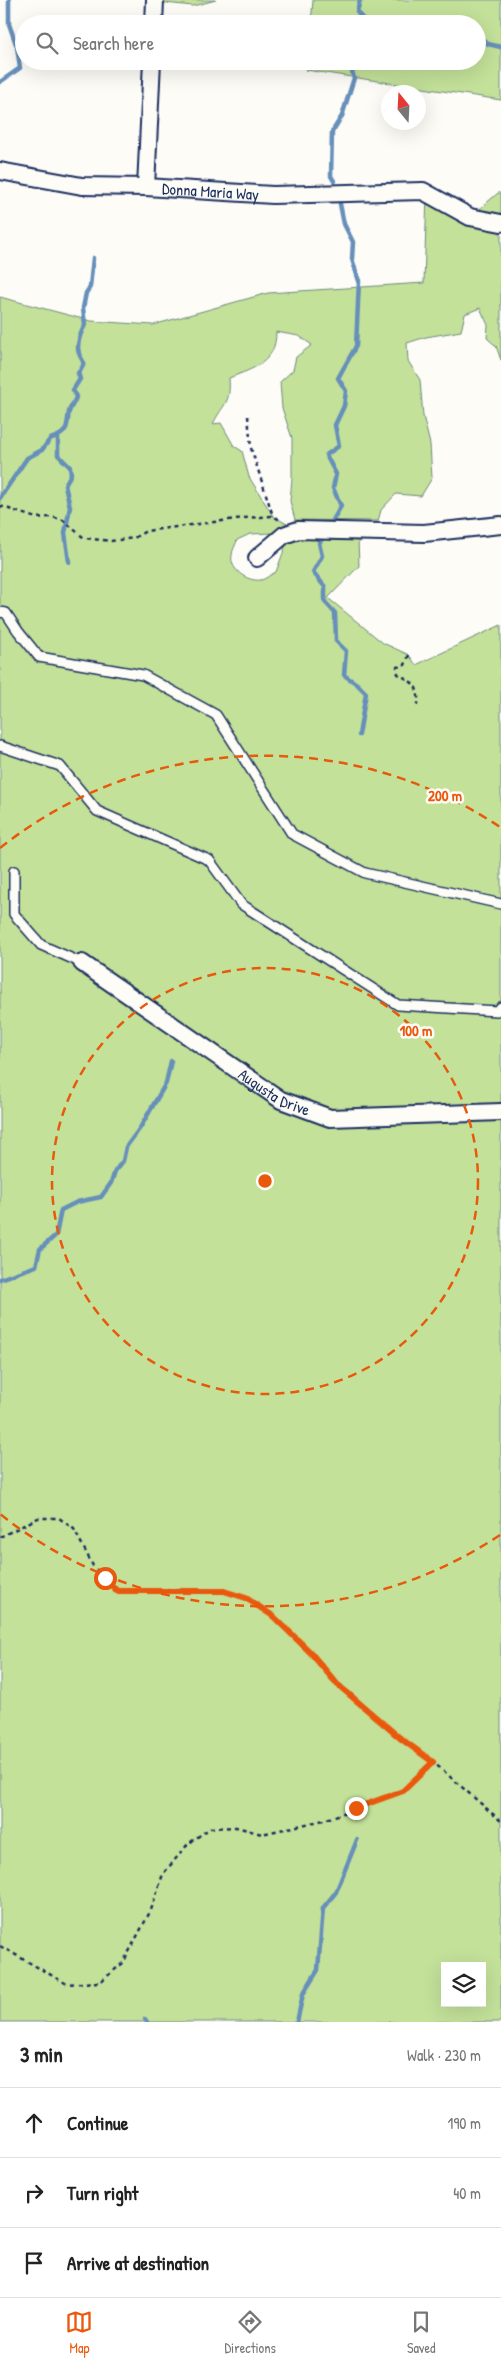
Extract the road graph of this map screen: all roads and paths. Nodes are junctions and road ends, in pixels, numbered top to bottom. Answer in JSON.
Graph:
{"nodes":[{"id":1,"x":155,"y":0,"type":"edge"},
{"id":2,"x":154,"y":15,"type":"edge"},
{"id":3,"x":152,"y":70,"type":"edge"},
{"id":4,"x":0,"y":171,"type":"edge"},
{"id":5,"x":146,"y":187,"type":"junction"},
{"id":6,"x":501,"y":223,"type":"edge"},
{"id":7,"x":248,"y":416,"type":"dead end"},
{"id":8,"x":0,"y":506,"type":"edge"},
{"id":9,"x":273,"y":516,"type":"junction"},
{"id":10,"x":501,"y":525,"type":"edge"},
{"id":11,"x":300,"y":531,"type":"junction"},
{"id":12,"x":257,"y":558,"type":"dead end"},
{"id":13,"x":0,"y":612,"type":"edge"},
{"id":14,"x":409,"y":655,"type":"dead end"},
{"id":15,"x":418,"y":705,"type":"dead end"},
{"id":16,"x":0,"y":746,"type":"edge"},
{"id":17,"x":14,"y":870,"type":"dead end"},
{"id":18,"x":501,"y":904,"type":"edge"},
{"id":19,"x":82,"y":963,"type":"joint"},
{"id":20,"x":501,"y":1007,"type":"edge"},
{"id":21,"x":501,"y":1112,"type":"edge"},
{"id":22,"x":0,"y":1537,"type":"edge"},
{"id":23,"x":433,"y":1762,"type":"junction"},
{"id":24,"x":501,"y":1820,"type":"edge"},
{"id":25,"x":0,"y":1946,"type":"edge"}],
"edges":[{"from":1,"to":2,"type":"street"},
{"from":3,"to":5,"type":"street"},
{"from":4,"to":5,"type":"street","name":"Donna Maria Way"},
{"from":5,"to":6,"type":"street","name":"Donna Maria Way"},
{"from":7,"to":9,"type":"path"},
{"from":8,"to":9,"type":"path"},
{"from":9,"to":11,"type":"path"},
{"from":10,"to":11,"type":"street"},
{"from":11,"to":12,"type":"street"},
{"from":13,"to":18,"type":"lane"},
{"from":14,"to":15,"type":"path"},
{"from":16,"to":20,"type":"lane"},
{"from":17,"to":19,"type":"lane"},
{"from":19,"to":21,"type":"street","name":"Augusta Drive"},
{"from":22,"to":23,"type":"path"},
{"from":23,"to":24,"type":"path"},
{"from":23,"to":25,"type":"path"}]}
